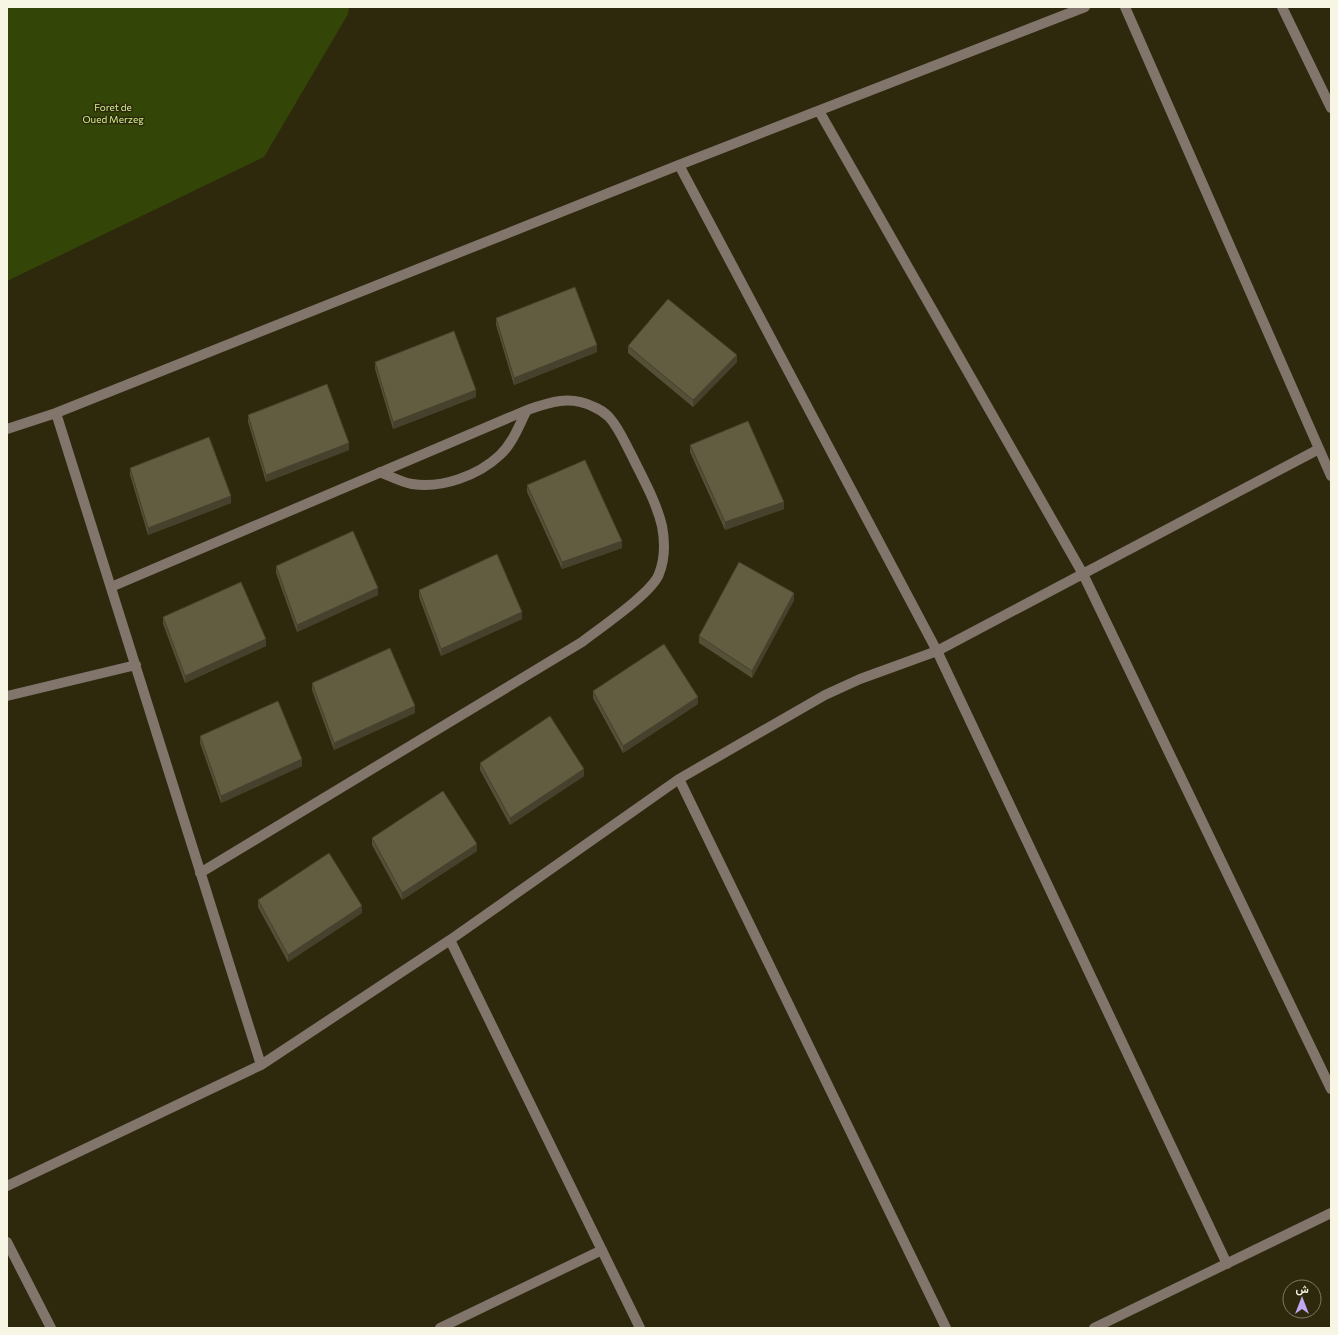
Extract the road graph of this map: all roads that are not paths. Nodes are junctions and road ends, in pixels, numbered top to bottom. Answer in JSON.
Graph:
{"nodes":[{"id":1,"x":1085,"y":7,"type":"edge"},
{"id":2,"x":1125,"y":7,"type":"edge"},
{"id":3,"x":1282,"y":7,"type":"edge"},
{"id":4,"x":1331,"y":108,"type":"edge"},
{"id":5,"x":819,"y":111,"type":"junction"},
{"id":6,"x":679,"y":165,"type":"junction"},
{"id":7,"x":527,"y":410,"type":"junction"},
{"id":8,"x":56,"y":413,"type":"junction"},
{"id":9,"x":7,"y":429,"type":"edge"},
{"id":10,"x":1319,"y":449,"type":"junction"},
{"id":11,"x":380,"y":472,"type":"junction"},
{"id":12,"x":1331,"y":476,"type":"edge"},
{"id":13,"x":1082,"y":574,"type":"junction"},
{"id":14,"x":111,"y":587,"type":"junction"},
{"id":15,"x":937,"y":651,"type":"junction"},
{"id":16,"x":136,"y":665,"type":"junction"},
{"id":17,"x":7,"y":696,"type":"edge"},
{"id":18,"x":679,"y":779,"type":"junction"},
{"id":19,"x":200,"y":873,"type":"junction"},
{"id":20,"x":450,"y":940,"type":"junction"},
{"id":21,"x":261,"y":1064,"type":"junction"},
{"id":22,"x":1331,"y":1089,"type":"edge"},
{"id":23,"x":7,"y":1186,"type":"edge"},
{"id":24,"x":1331,"y":1213,"type":"edge"},
{"id":25,"x":7,"y":1242,"type":"edge"},
{"id":26,"x":602,"y":1250,"type":"junction"},
{"id":27,"x":1227,"y":1264,"type":"junction"},
{"id":28,"x":51,"y":1328,"type":"edge"},
{"id":29,"x":440,"y":1328,"type":"edge"},
{"id":30,"x":640,"y":1328,"type":"edge"},
{"id":31,"x":946,"y":1328,"type":"edge"},
{"id":32,"x":1094,"y":1328,"type":"edge"}],
"edges":[{"from":1,"to":5,"type":"street"},
{"from":2,"to":10,"type":"street"},
{"from":3,"to":4,"type":"street"},
{"from":5,"to":6,"type":"street"},
{"from":5,"to":13,"type":"street"},
{"from":6,"to":8,"type":"street"},
{"from":6,"to":15,"type":"street"},
{"from":7,"to":11,"type":"street"},
{"from":7,"to":11,"type":"street"},
{"from":7,"to":19,"type":"street"},
{"from":8,"to":9,"type":"street"},
{"from":8,"to":14,"type":"street"},
{"from":10,"to":12,"type":"street"},
{"from":10,"to":13,"type":"street"},
{"from":11,"to":14,"type":"street"},
{"from":13,"to":15,"type":"street"},
{"from":13,"to":22,"type":"street"},
{"from":14,"to":16,"type":"street"},
{"from":15,"to":18,"type":"street"},
{"from":15,"to":27,"type":"street"},
{"from":16,"to":17,"type":"street"},
{"from":16,"to":19,"type":"street"},
{"from":18,"to":20,"type":"street"},
{"from":18,"to":31,"type":"street"},
{"from":19,"to":21,"type":"street"},
{"from":20,"to":21,"type":"street"},
{"from":20,"to":26,"type":"street"},
{"from":21,"to":23,"type":"street"},
{"from":24,"to":27,"type":"street"},
{"from":25,"to":28,"type":"street"},
{"from":26,"to":29,"type":"street"},
{"from":26,"to":30,"type":"street"},
{"from":27,"to":32,"type":"street"}]}
